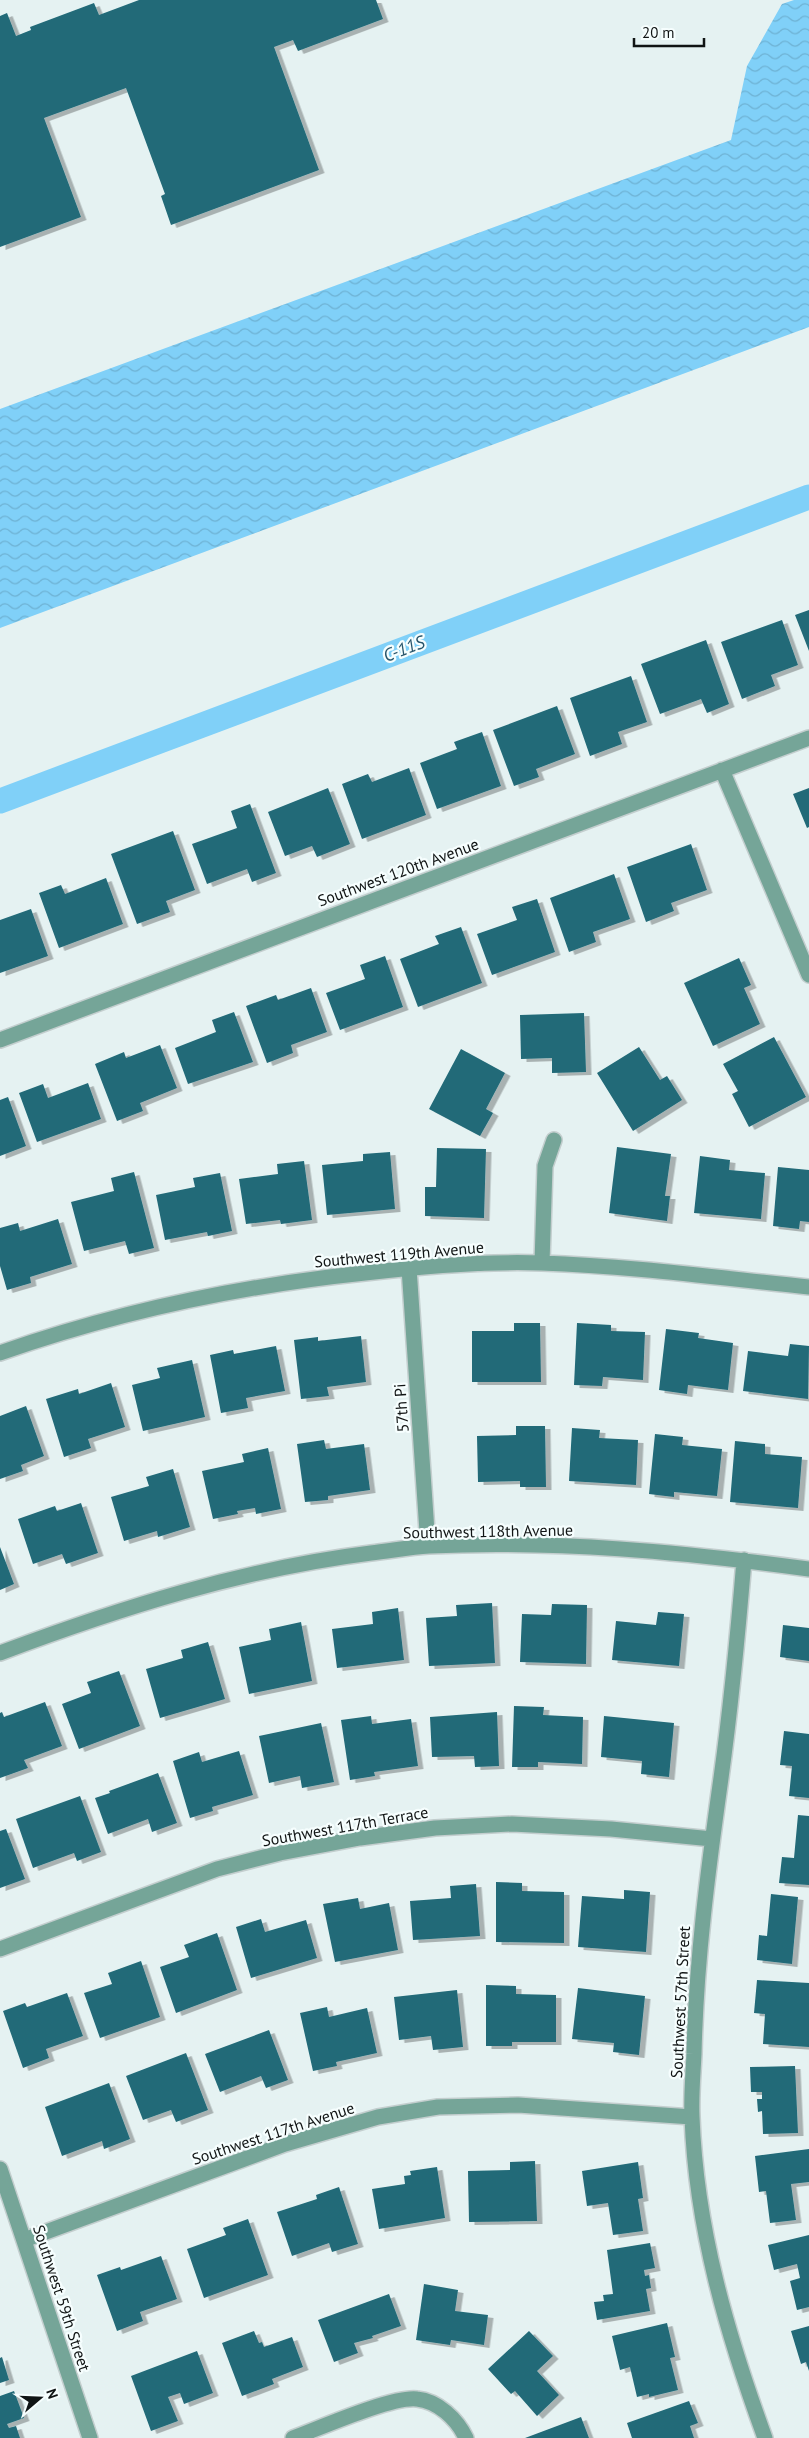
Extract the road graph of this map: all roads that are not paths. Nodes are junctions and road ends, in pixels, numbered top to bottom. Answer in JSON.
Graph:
{"nodes":[{"id":1,"x":809,"y":738,"type":"edge"},
{"id":2,"x":722,"y":770,"type":"junction"},
{"id":3,"x":809,"y":975,"type":"edge"},
{"id":4,"x":0,"y":1040,"type":"edge"},
{"id":5,"x":554,"y":1140,"type":"dead end"},
{"id":6,"x":542,"y":1263,"type":"junction"},
{"id":7,"x":410,"y":1268,"type":"junction"},
{"id":8,"x":809,"y":1287,"type":"edge"},
{"id":9,"x":0,"y":1353,"type":"edge"},
{"id":10,"x":428,"y":1546,"type":"junction"},
{"id":11,"x":744,"y":1560,"type":"junction"},
{"id":12,"x":809,"y":1569,"type":"edge"},
{"id":13,"x":0,"y":1653,"type":"edge"},
{"id":14,"x":712,"y":1839,"type":"junction"},
{"id":15,"x":0,"y":1949,"type":"edge"},
{"id":16,"x":692,"y":2116,"type":"junction"},
{"id":17,"x":0,"y":2169,"type":"edge"},
{"id":18,"x":24,"y":2240,"type":"junction"},
{"id":19,"x":90,"y":2438,"type":"edge"},
{"id":20,"x":293,"y":2438,"type":"edge"},
{"id":21,"x":466,"y":2438,"type":"edge"},
{"id":22,"x":766,"y":2438,"type":"edge"}],
"edges":[{"from":1,"to":2,"type":"street","name":"Southwest 120th Avenue"},
{"from":2,"to":3,"type":"street"},
{"from":2,"to":4,"type":"street","name":"Southwest 120th Avenue"},
{"from":5,"to":6,"type":"street"},
{"from":6,"to":7,"type":"street","name":"Southwest 119th Avenue"},
{"from":6,"to":8,"type":"street","name":"Southwest 119th Avenue"},
{"from":7,"to":9,"type":"street","name":"Southwest 119th Avenue"},
{"from":7,"to":10,"type":"street","name":"57th Pi"},
{"from":10,"to":11,"type":"street","name":"Southwest 118th Avenue"},
{"from":10,"to":13,"type":"street","name":"Southwest 118th Avenue"},
{"from":11,"to":12,"type":"street","name":"Southwest 118th Avenue"},
{"from":11,"to":14,"type":"street","name":"Southwest 57th Street"},
{"from":14,"to":15,"type":"street","name":"Southwest 117th Terrace"},
{"from":14,"to":16,"type":"street","name":"Southwest 57th Street"},
{"from":16,"to":18,"type":"street","name":"Southwest 117th Avenue"},
{"from":16,"to":22,"type":"street","name":"Southwest 57th Street"},
{"from":17,"to":18,"type":"street","name":"Southwest 59th Street"},
{"from":18,"to":19,"type":"street","name":"Southwest 59th Street"},
{"from":20,"to":21,"type":"street"}]}
